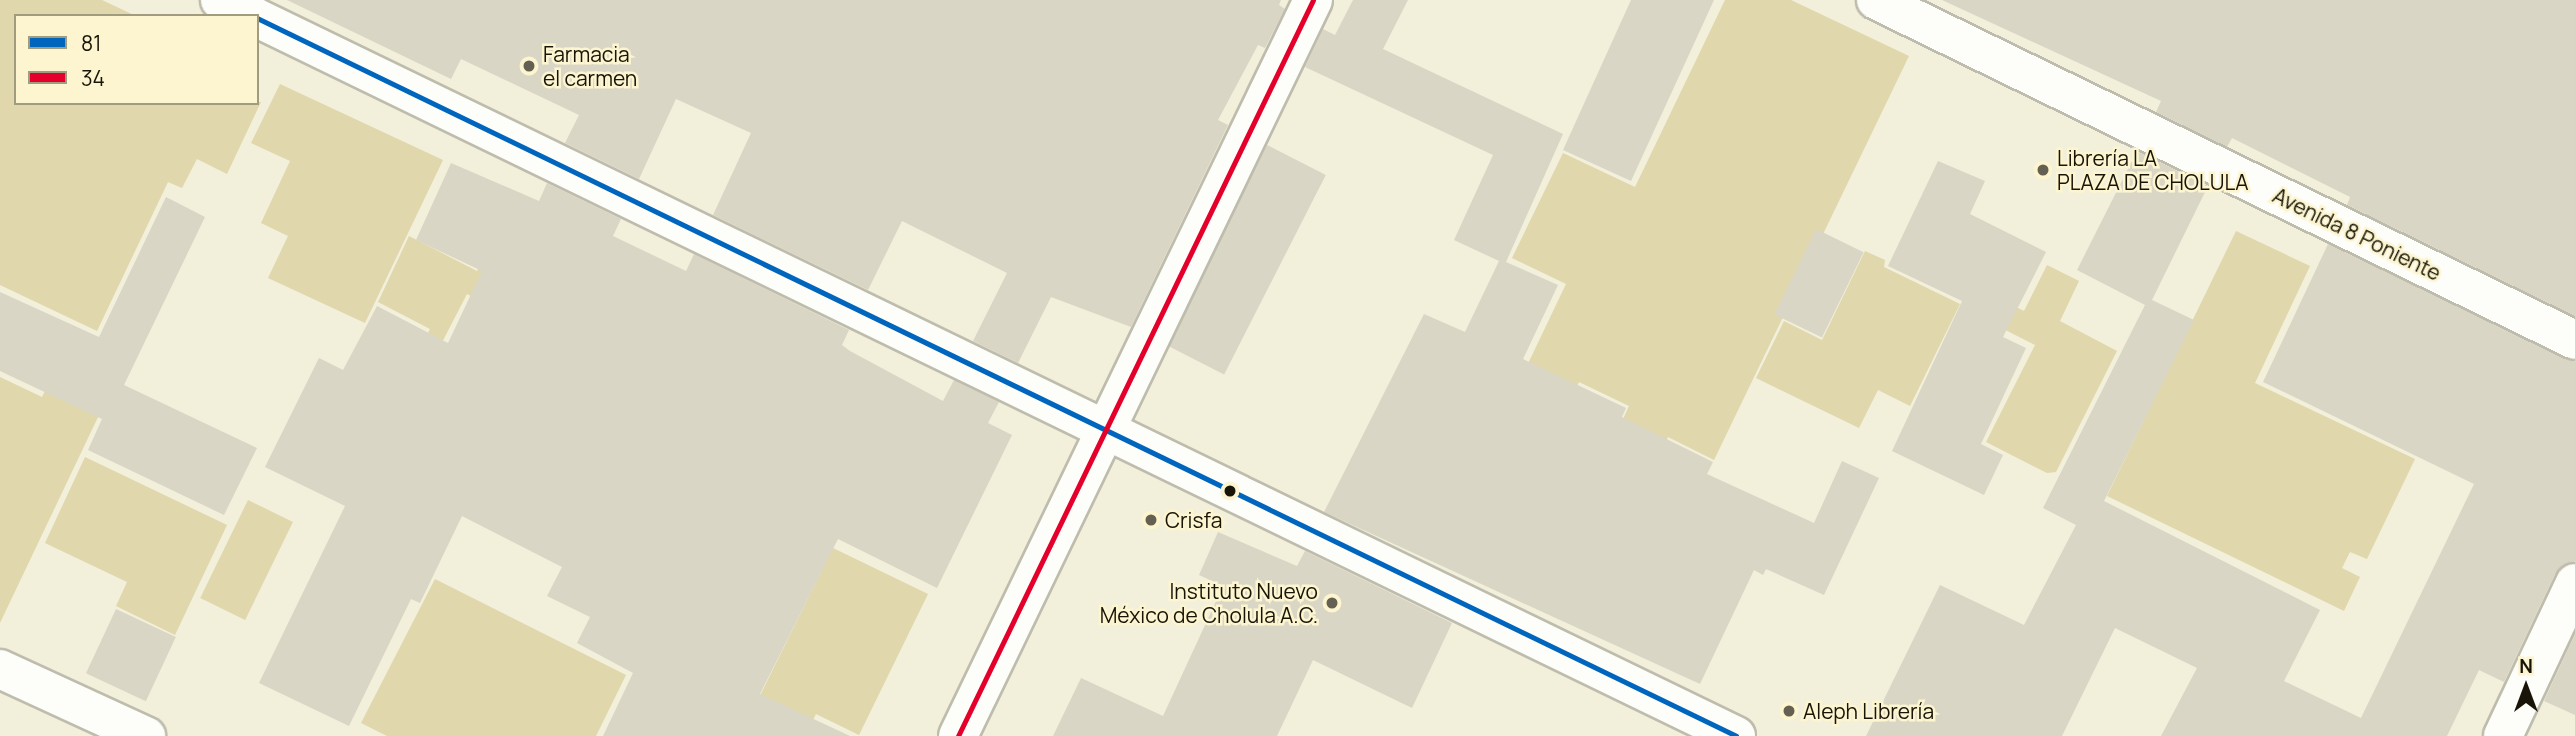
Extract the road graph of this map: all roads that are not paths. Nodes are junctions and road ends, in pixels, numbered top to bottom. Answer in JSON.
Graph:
{"nodes":[{"id":1,"x":220,"y":0,"type":"edge"},
{"id":2,"x":1313,"y":0,"type":"edge"},
{"id":3,"x":1876,"y":0,"type":"edge"},
{"id":4,"x":249,"y":14,"type":"edge"},
{"id":5,"x":259,"y":19,"type":"edge"},
{"id":6,"x":2575,"y":340,"type":"edge"},
{"id":7,"x":1105,"y":429,"type":"junction"},
{"id":8,"x":2575,"y":583,"type":"edge"},
{"id":9,"x":0,"y":669,"type":"edge"},
{"id":10,"x":146,"y":736,"type":"edge"},
{"id":11,"x":958,"y":736,"type":"edge"},
{"id":12,"x":1736,"y":736,"type":"edge"},
{"id":13,"x":2503,"y":736,"type":"edge"}],
"edges":[{"from":1,"to":4,"type":"street"},
{"from":2,"to":7,"type":"street"},
{"from":3,"to":6,"type":"street","name":"Avenida 8 Poniente"},
{"from":5,"to":7,"type":"street"},
{"from":7,"to":11,"type":"street"},
{"from":7,"to":12,"type":"street"},
{"from":8,"to":13,"type":"street"},
{"from":9,"to":10,"type":"street"}]}
